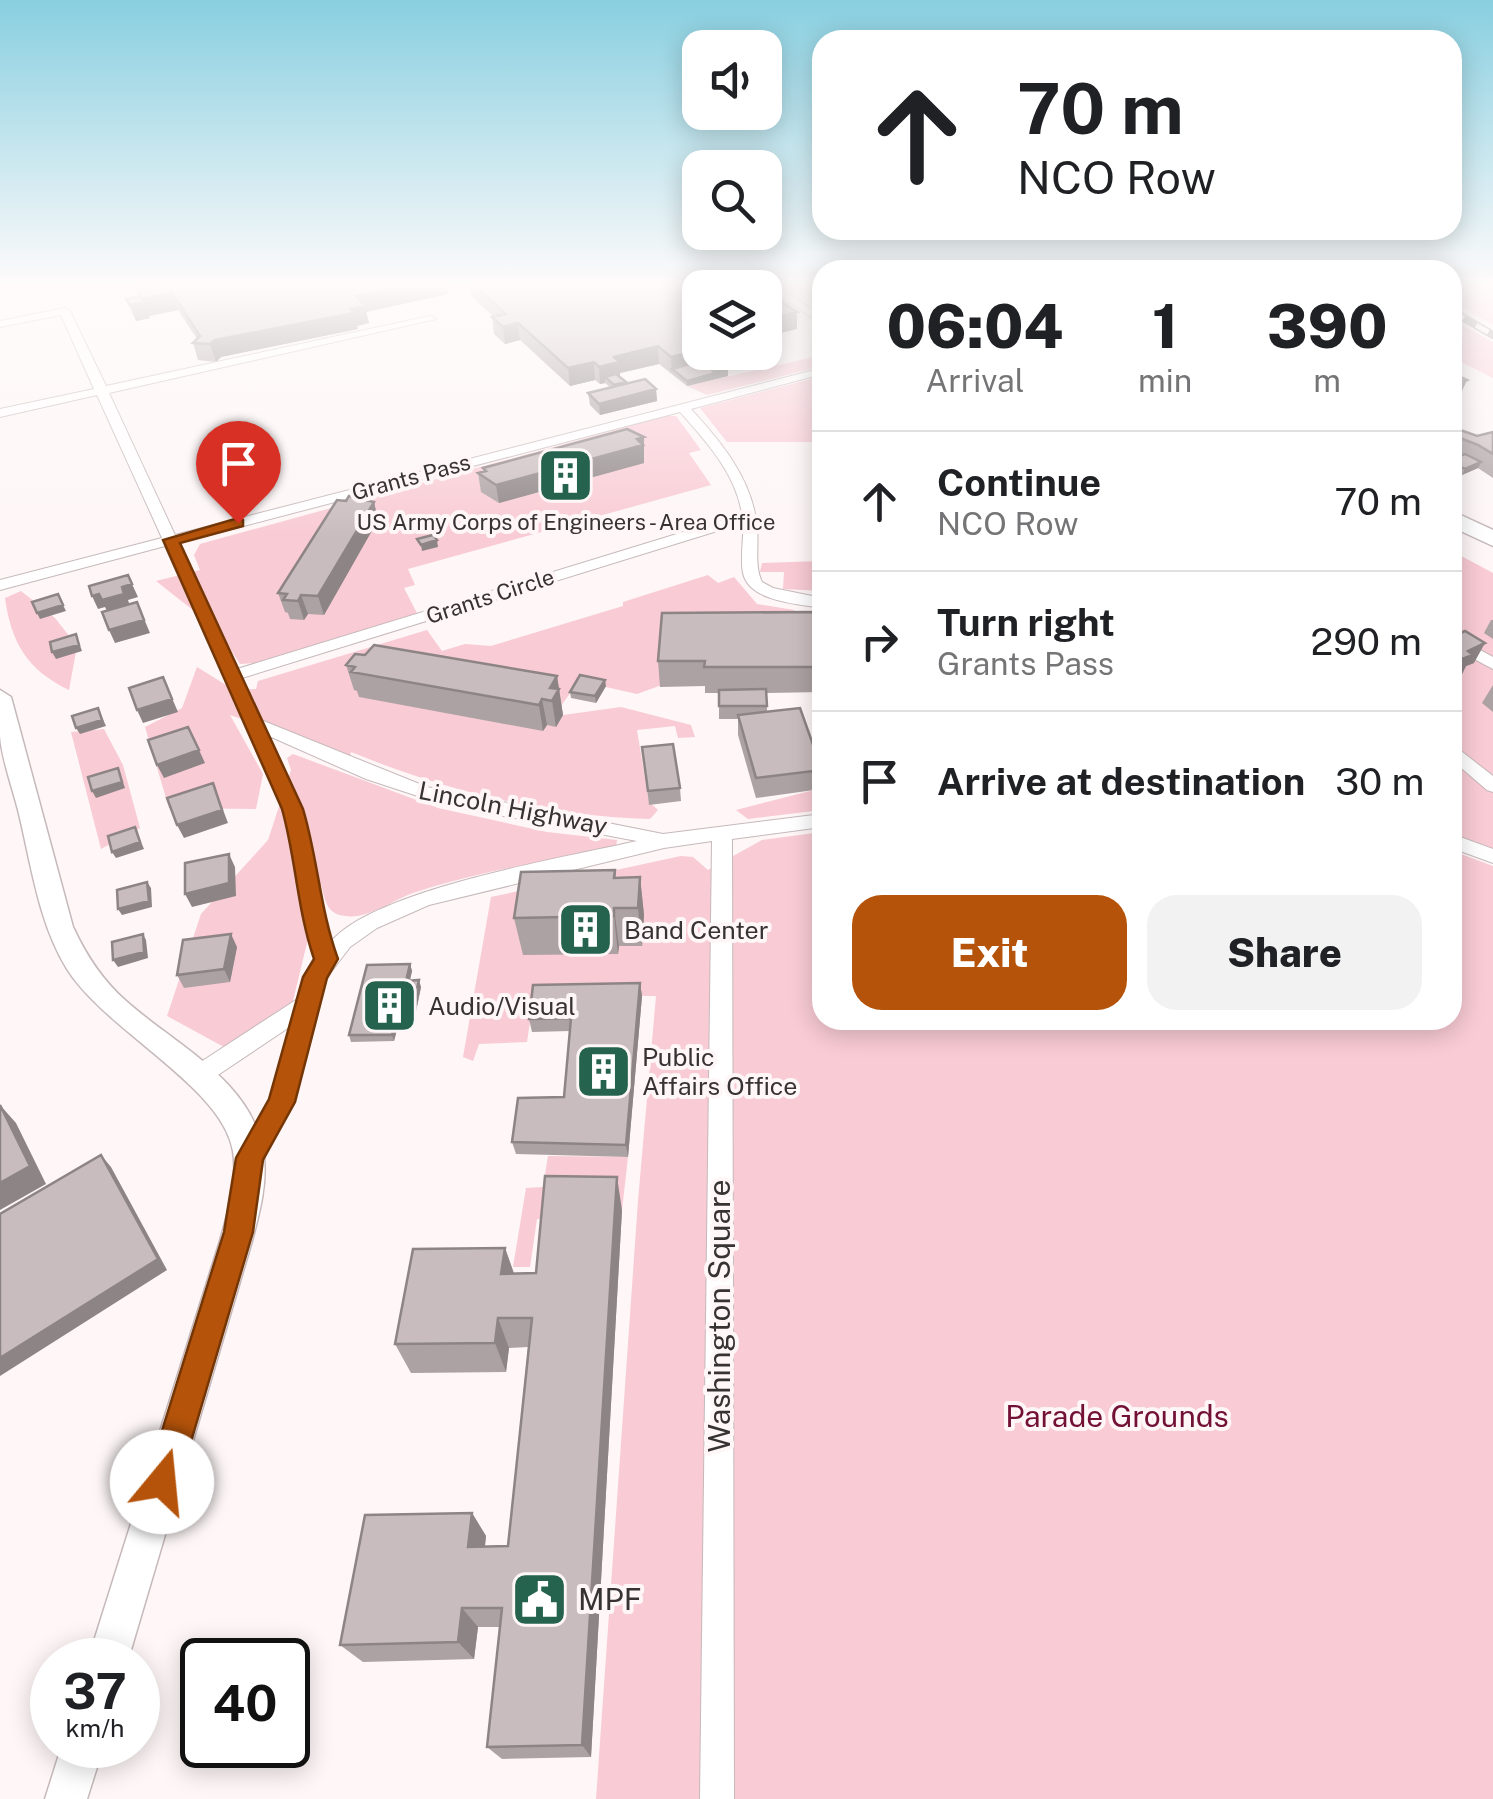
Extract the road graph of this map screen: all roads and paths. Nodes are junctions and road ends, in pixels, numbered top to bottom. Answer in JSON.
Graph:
{"nodes":[{"id":1,"x":91,"y":370,"type":"edge"},
{"id":2,"x":200,"y":370,"type":"edge"},
{"id":3,"x":812,"y":374,"type":"edge"},
{"id":4,"x":101,"y":392,"type":"junction"},
{"id":5,"x":682,"y":407,"type":"junction"},
{"id":6,"x":0,"y":414,"type":"edge"},
{"id":7,"x":1462,"y":504,"type":"edge"},
{"id":8,"x":748,"y":517,"type":"junction"},
{"id":9,"x":1493,"y":520,"type":"edge"},
{"id":10,"x":1462,"y":523,"type":"edge"},
{"id":11,"x":1493,"y":539,"type":"edge"},
{"id":12,"x":171,"y":540,"type":"junction"},
{"id":13,"x":0,"y":585,"type":"edge"},
{"id":14,"x":812,"y":601,"type":"edge"},
{"id":15,"x":1462,"y":646,"type":"edge"},
{"id":16,"x":1493,"y":664,"type":"edge"},
{"id":17,"x":232,"y":676,"type":"junction"},
{"id":18,"x":0,"y":698,"type":"edge"},
{"id":19,"x":254,"y":724,"type":"junction"},
{"id":20,"x":1462,"y":759,"type":"edge"},
{"id":21,"x":1493,"y":786,"type":"edge"},
{"id":22,"x":812,"y":821,"type":"edge"},
{"id":23,"x":722,"y":834,"type":"junction"},
{"id":24,"x":664,"y":842,"type":"junction"},
{"id":25,"x":1462,"y":844,"type":"edge"},
{"id":26,"x":1493,"y":856,"type":"edge"},
{"id":27,"x":326,"y":959,"type":"junction"},
{"id":28,"x":310,"y":1002,"type":"junction"},
{"id":29,"x":198,"y":1076,"type":"junction"},
{"id":30,"x":250,"y":1158,"type":"junction"},
{"id":31,"x":115,"y":1638,"type":"edge"},
{"id":32,"x":76,"y":1768,"type":"edge"},
{"id":33,"x":66,"y":1799,"type":"edge"},
{"id":34,"x":716,"y":1799,"type":"edge"}],
"edges":[{"from":1,"to":4,"type":"street"},
{"from":2,"to":4,"type":"street"},
{"from":3,"to":5,"type":"street","name":"Grants Pass"},
{"from":4,"to":6,"type":"street"},
{"from":4,"to":12,"type":"street"},
{"from":5,"to":8,"type":"street"},
{"from":5,"to":12,"type":"street","name":"Grants Pass"},
{"from":7,"to":9,"type":"main road"},
{"from":8,"to":14,"type":"street"},
{"from":8,"to":17,"type":"street","name":"Grants Circle"},
{"from":10,"to":11,"type":"main road"},
{"from":12,"to":13,"type":"street","name":"Grants Pass"},
{"from":12,"to":17,"type":"street"},
{"from":15,"to":16,"type":"street"},
{"from":17,"to":19,"type":"street"},
{"from":18,"to":29,"type":"street"},
{"from":19,"to":24,"type":"street","name":"Lincoln Highway"},
{"from":19,"to":27,"type":"street"},
{"from":20,"to":21,"type":"street"},
{"from":22,"to":23,"type":"street","name":"Lincoln Highway"},
{"from":23,"to":24,"type":"street","name":"Lincoln Highway"},
{"from":23,"to":34,"type":"street","name":"Washington Square"},
{"from":24,"to":27,"type":"street","name":"Lincoln Highway"},
{"from":25,"to":26,"type":"street"},
{"from":27,"to":28,"type":"street"},
{"from":28,"to":29,"type":"street"},
{"from":28,"to":30,"type":"street"},
{"from":29,"to":30,"type":"street"},
{"from":30,"to":31,"type":"street"},
{"from":32,"to":33,"type":"street"}]}
